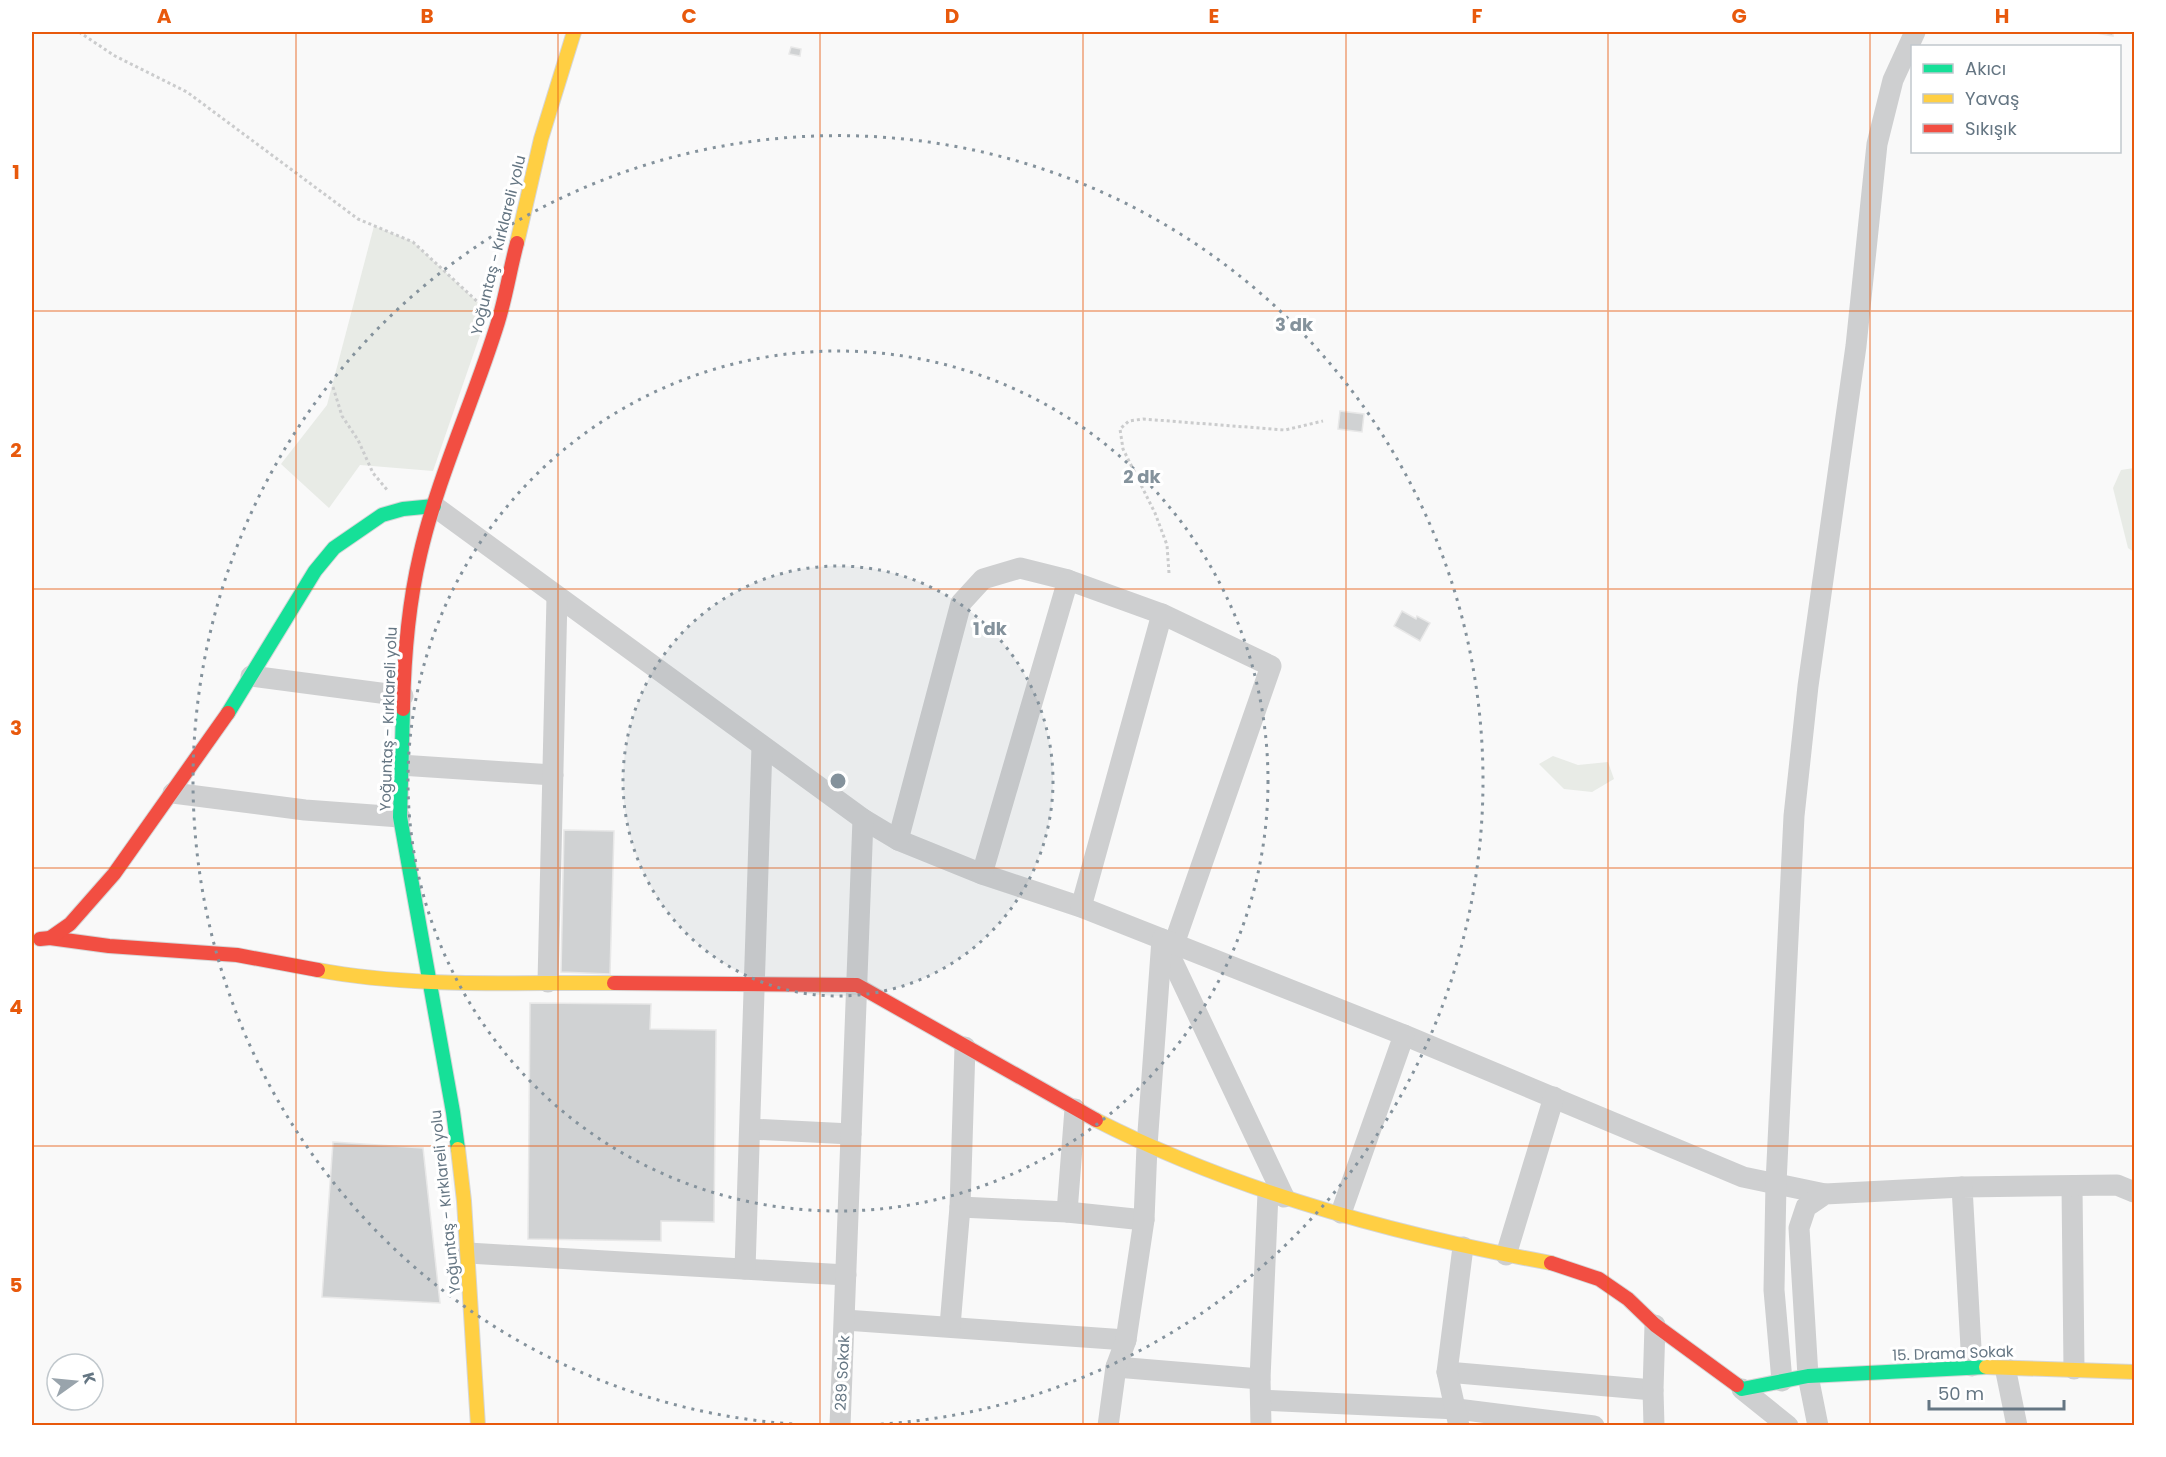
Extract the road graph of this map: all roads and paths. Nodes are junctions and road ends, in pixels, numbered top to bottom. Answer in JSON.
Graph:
{"nodes":[{"id":1,"x":79,"y":32,"type":"edge"},
{"id":2,"x":574,"y":32,"type":"edge"},
{"id":3,"x":1915,"y":32,"type":"edge"},
{"id":4,"x":498,"y":321,"type":"junction"},
{"id":5,"x":333,"y":387,"type":"dead end"},
{"id":6,"x":1323,"y":421,"type":"dead end"},
{"id":7,"x":434,"y":506,"type":"junction"},
{"id":8,"x":403,"y":509,"type":"junction"},
{"id":9,"x":1169,"y":573,"type":"dead end"},
{"id":10,"x":1068,"y":580,"type":"junction"},
{"id":11,"x":557,"y":597,"type":"junction"},
{"id":12,"x":1162,"y":614,"type":"junction"},
{"id":13,"x":251,"y":676,"type":"junction"},
{"id":14,"x":403,"y":696,"type":"junction"},
{"id":15,"x":762,"y":746,"type":"junction"},
{"id":16,"x":400,"y":765,"type":"junction"},
{"id":17,"x":553,"y":775,"type":"junction"},
{"id":18,"x":173,"y":794,"type":"junction"},
{"id":19,"x":400,"y":817,"type":"junction"},
{"id":20,"x":863,"y":819,"type":"junction"},
{"id":21,"x":898,"y":840,"type":"junction"},
{"id":22,"x":982,"y":874,"type":"junction"},
{"id":23,"x":1081,"y":907,"type":"junction"},
{"id":24,"x":50,"y":938,"type":"junction"},
{"id":25,"x":32,"y":939,"type":"edge"},
{"id":26,"x":1168,"y":942,"type":"junction"},
{"id":27,"x":430,"y":981,"type":"junction"},
{"id":28,"x":548,"y":982,"type":"junction"},
{"id":29,"x":754,"y":984,"type":"junction"},
{"id":30,"x":857,"y":985,"type":"junction"},
{"id":31,"x":1404,"y":1035,"type":"junction"},
{"id":32,"x":965,"y":1047,"type":"junction"},
{"id":33,"x":1554,"y":1097,"type":"junction"},
{"id":34,"x":1075,"y":1110,"type":"junction"},
{"id":35,"x":750,"y":1128,"type":"junction"},
{"id":36,"x":851,"y":1134,"type":"junction"},
{"id":37,"x":1147,"y":1146,"type":"junction"},
{"id":38,"x":1776,"y":1184,"type":"junction"},
{"id":39,"x":2072,"y":1186,"type":"junction"},
{"id":40,"x":1962,"y":1187,"type":"junction"},
{"id":41,"x":2134,"y":1192,"type":"edge"},
{"id":42,"x":1825,"y":1194,"type":"junction"},
{"id":43,"x":1276,"y":1195,"type":"junction"},
{"id":44,"x":960,"y":1207,"type":"junction"},
{"id":45,"x":1067,"y":1212,"type":"junction"},
{"id":46,"x":1341,"y":1213,"type":"junction"},
{"id":47,"x":1144,"y":1220,"type":"junction"},
{"id":48,"x":1463,"y":1247,"type":"junction"},
{"id":49,"x":468,"y":1253,"type":"junction"},
{"id":50,"x":1506,"y":1255,"type":"junction"},
{"id":51,"x":746,"y":1269,"type":"junction"},
{"id":52,"x":846,"y":1275,"type":"junction"},
{"id":53,"x":845,"y":1320,"type":"junction"},
{"id":54,"x":1655,"y":1325,"type":"junction"},
{"id":55,"x":950,"y":1326,"type":"junction"},
{"id":56,"x":1126,"y":1340,"type":"junction"},
{"id":57,"x":1972,"y":1366,"type":"junction"},
{"id":58,"x":1116,"y":1367,"type":"junction"},
{"id":59,"x":2005,"y":1367,"type":"junction"},
{"id":60,"x":2074,"y":1369,"type":"junction"},
{"id":61,"x":2134,"y":1371,"type":"edge"},
{"id":62,"x":1448,"y":1372,"type":"junction"},
{"id":63,"x":1808,"y":1376,"type":"junction"},
{"id":64,"x":1782,"y":1381,"type":"junction"},
{"id":65,"x":1742,"y":1389,"type":"junction"},
{"id":66,"x":1261,"y":1390,"type":"junction"},
{"id":67,"x":1653,"y":1390,"type":"junction"},
{"id":68,"x":1458,"y":1417,"type":"edge"},
{"id":69,"x":478,"y":1425,"type":"edge"},
{"id":70,"x":840,"y":1425,"type":"edge"},
{"id":71,"x":1108,"y":1425,"type":"edge"},
{"id":72,"x":1261,"y":1425,"type":"edge"},
{"id":73,"x":1594,"y":1425,"type":"edge"},
{"id":74,"x":1654,"y":1425,"type":"edge"},
{"id":75,"x":1788,"y":1425,"type":"edge"},
{"id":76,"x":1818,"y":1425,"type":"edge"},
{"id":77,"x":2017,"y":1425,"type":"edge"}],
"edges":[{"from":1,"to":4,"type":"path"},
{"from":2,"to":4,"type":"street","name":"Yoğuntaş - Kırklareli yolu"},
{"from":3,"to":38,"type":"street"},
{"from":4,"to":7,"type":"street","name":"Yoğuntaş - Kırklareli yolu"},
{"from":5,"to":8,"type":"path"},
{"from":6,"to":9,"type":"path"},
{"from":7,"to":8,"type":"street"},
{"from":7,"to":11,"type":"street"},
{"from":7,"to":14,"type":"street","name":"Yoğuntaş - Kırklareli yolu"},
{"from":8,"to":13,"type":"street"},
{"from":10,"to":12,"type":"street"},
{"from":10,"to":21,"type":"street"},
{"from":10,"to":22,"type":"street"},
{"from":11,"to":15,"type":"street"},
{"from":11,"to":17,"type":"street"},
{"from":12,"to":23,"type":"street"},
{"from":12,"to":26,"type":"street"},
{"from":13,"to":14,"type":"street"},
{"from":13,"to":18,"type":"street"},
{"from":14,"to":16,"type":"street","name":"Yoğuntaş - Kırklareli yolu"},
{"from":15,"to":20,"type":"street"},
{"from":15,"to":29,"type":"street"},
{"from":16,"to":17,"type":"street"},
{"from":16,"to":19,"type":"street","name":"Yoğuntaş - Kırklareli yolu"},
{"from":17,"to":28,"type":"street"},
{"from":18,"to":19,"type":"street"},
{"from":18,"to":24,"type":"street"},
{"from":19,"to":27,"type":"street","name":"Yoğuntaş - Kırklareli yolu"},
{"from":20,"to":21,"type":"street"},
{"from":20,"to":30,"type":"street","name":"289 Sokak"},
{"from":21,"to":22,"type":"street"},
{"from":22,"to":23,"type":"street"},
{"from":23,"to":26,"type":"street"},
{"from":24,"to":25,"type":"street"},
{"from":24,"to":27,"type":"street"},
{"from":26,"to":31,"type":"street"},
{"from":26,"to":37,"type":"street"},
{"from":26,"to":43,"type":"street"},
{"from":27,"to":28,"type":"street"},
{"from":27,"to":49,"type":"street","name":"Yoğuntaş - Kırklareli yolu"},
{"from":28,"to":29,"type":"street"},
{"from":29,"to":30,"type":"street"},
{"from":29,"to":35,"type":"street"},
{"from":30,"to":32,"type":"street"},
{"from":30,"to":36,"type":"street","name":"289 Sokak"},
{"from":31,"to":33,"type":"street"},
{"from":31,"to":46,"type":"street"},
{"from":32,"to":34,"type":"street"},
{"from":32,"to":44,"type":"street"},
{"from":33,"to":38,"type":"street"},
{"from":33,"to":50,"type":"street"},
{"from":34,"to":37,"type":"street"},
{"from":34,"to":45,"type":"street"},
{"from":35,"to":36,"type":"street"},
{"from":35,"to":51,"type":"street"},
{"from":36,"to":52,"type":"street","name":"289 Sokak"},
{"from":37,"to":43,"type":"street"},
{"from":37,"to":47,"type":"street"},
{"from":38,"to":42,"type":"street"},
{"from":38,"to":64,"type":"street"},
{"from":39,"to":40,"type":"street"},
{"from":39,"to":41,"type":"street"},
{"from":39,"to":60,"type":"street"},
{"from":40,"to":42,"type":"street"},
{"from":40,"to":57,"type":"street"},
{"from":42,"to":63,"type":"street"},
{"from":43,"to":46,"type":"street"},
{"from":43,"to":66,"type":"street"},
{"from":44,"to":45,"type":"street"},
{"from":44,"to":55,"type":"street"},
{"from":45,"to":47,"type":"street"},
{"from":46,"to":48,"type":"street"},
{"from":47,"to":56,"type":"street"},
{"from":48,"to":50,"type":"street"},
{"from":48,"to":62,"type":"street"},
{"from":49,"to":51,"type":"street"},
{"from":49,"to":69,"type":"street","name":"Yoğuntaş - Kırklareli yolu"},
{"from":50,"to":54,"type":"street"},
{"from":51,"to":52,"type":"street"},
{"from":52,"to":53,"type":"street","name":"289 Sokak"},
{"from":53,"to":55,"type":"street"},
{"from":53,"to":70,"type":"street","name":"289 Sokak"},
{"from":54,"to":65,"type":"street"},
{"from":54,"to":67,"type":"street"},
{"from":55,"to":56,"type":"street"},
{"from":56,"to":58,"type":"street"},
{"from":57,"to":59,"type":"street","name":"15. Drama Sokak"},
{"from":57,"to":63,"type":"street","name":"15. Drama Sokak"},
{"from":58,"to":66,"type":"street"},
{"from":58,"to":71,"type":"street"},
{"from":59,"to":60,"type":"street","name":"15. Drama Sokak"},
{"from":59,"to":77,"type":"street"},
{"from":60,"to":61,"type":"street","name":"15. Drama Sokak"},
{"from":62,"to":67,"type":"street"},
{"from":62,"to":68,"type":"street"},
{"from":63,"to":64,"type":"street","name":"15. Drama Sokak"},
{"from":63,"to":76,"type":"street"},
{"from":64,"to":65,"type":"street","name":"15. Drama Sokak"},
{"from":65,"to":75,"type":"street"},
{"from":66,"to":68,"type":"street"},
{"from":66,"to":72,"type":"street"},
{"from":67,"to":74,"type":"street"},
{"from":68,"to":73,"type":"street"}]}
